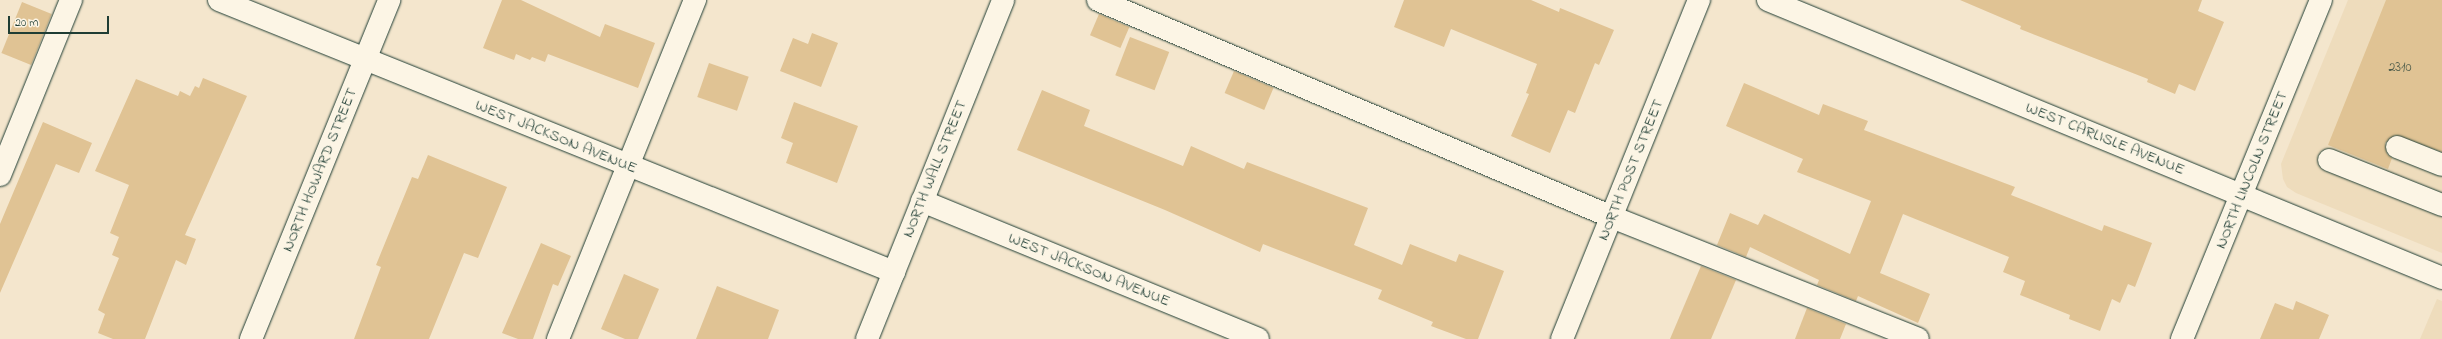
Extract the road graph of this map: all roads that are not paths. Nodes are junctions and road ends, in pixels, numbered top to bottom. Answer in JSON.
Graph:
{"nodes":[{"id":1,"x":71,"y":0,"type":"edge"},
{"id":2,"x":219,"y":0,"type":"edge"},
{"id":3,"x":389,"y":0,"type":"edge"},
{"id":4,"x":695,"y":0,"type":"edge"},
{"id":5,"x":1003,"y":0,"type":"edge"},
{"id":6,"x":1098,"y":0,"type":"edge"},
{"id":7,"x":1700,"y":0,"type":"edge"},
{"id":8,"x":1768,"y":0,"type":"edge"},
{"id":9,"x":2321,"y":0,"type":"edge"},
{"id":10,"x":365,"y":59,"type":"junction"},
{"id":11,"x":2397,"y":147,"type":"dead end"},
{"id":12,"x":2329,"y":160,"type":"dead end"},
{"id":13,"x":2442,"y":165,"type":"edge"},
{"id":14,"x":629,"y":166,"type":"junction"},
{"id":15,"x":0,"y":175,"type":"edge"},
{"id":16,"x":2242,"y":196,"type":"junction"},
{"id":17,"x":922,"y":201,"type":"junction"},
{"id":18,"x":2442,"y":205,"type":"edge"},
{"id":19,"x":1612,"y":217,"type":"junction"},
{"id":20,"x":894,"y":272,"type":"junction"},
{"id":21,"x":2442,"y":278,"type":"edge"},
{"id":22,"x":252,"y":339,"type":"edge"},
{"id":23,"x":558,"y":339,"type":"edge"},
{"id":24,"x":867,"y":339,"type":"edge"},
{"id":25,"x":1258,"y":339,"type":"edge"},
{"id":26,"x":1562,"y":339,"type":"edge"},
{"id":27,"x":1918,"y":339,"type":"edge"},
{"id":28,"x":2182,"y":339,"type":"edge"}],
"edges":[{"from":1,"to":15,"type":"street"},
{"from":2,"to":10,"type":"street","name":"WEST JACKSON AVENUE"},
{"from":3,"to":10,"type":"street","name":"NORTH HOWARD STREET"},
{"from":4,"to":14,"type":"street"},
{"from":5,"to":17,"type":"street","name":"NORTH WALL STREET"},
{"from":6,"to":19,"type":"street"},
{"from":7,"to":19,"type":"street","name":"NORTH POST STREET"},
{"from":8,"to":16,"type":"street","name":"WEST CARLISLE AVENUE"},
{"from":9,"to":16,"type":"street","name":"NORTH LINCOLN STREET"},
{"from":10,"to":14,"type":"street","name":"WEST JACKSON AVENUE"},
{"from":10,"to":22,"type":"street","name":"NORTH HOWARD STREET"},
{"from":11,"to":13,"type":"street"},
{"from":12,"to":18,"type":"street"},
{"from":14,"to":20,"type":"street","name":"WEST JACKSON AVENUE"},
{"from":14,"to":23,"type":"street"},
{"from":16,"to":21,"type":"street","name":"WEST CARLISLE AVENUE"},
{"from":16,"to":28,"type":"street","name":"NORTH LINCOLN STREET"},
{"from":17,"to":20,"type":"street","name":"NORTH WALL STREET"},
{"from":17,"to":25,"type":"street","name":"WEST JACKSON AVENUE"},
{"from":19,"to":26,"type":"street","name":"NORTH POST STREET"},
{"from":19,"to":27,"type":"street"},
{"from":20,"to":24,"type":"street","name":"NORTH WALL STREET"}]}
